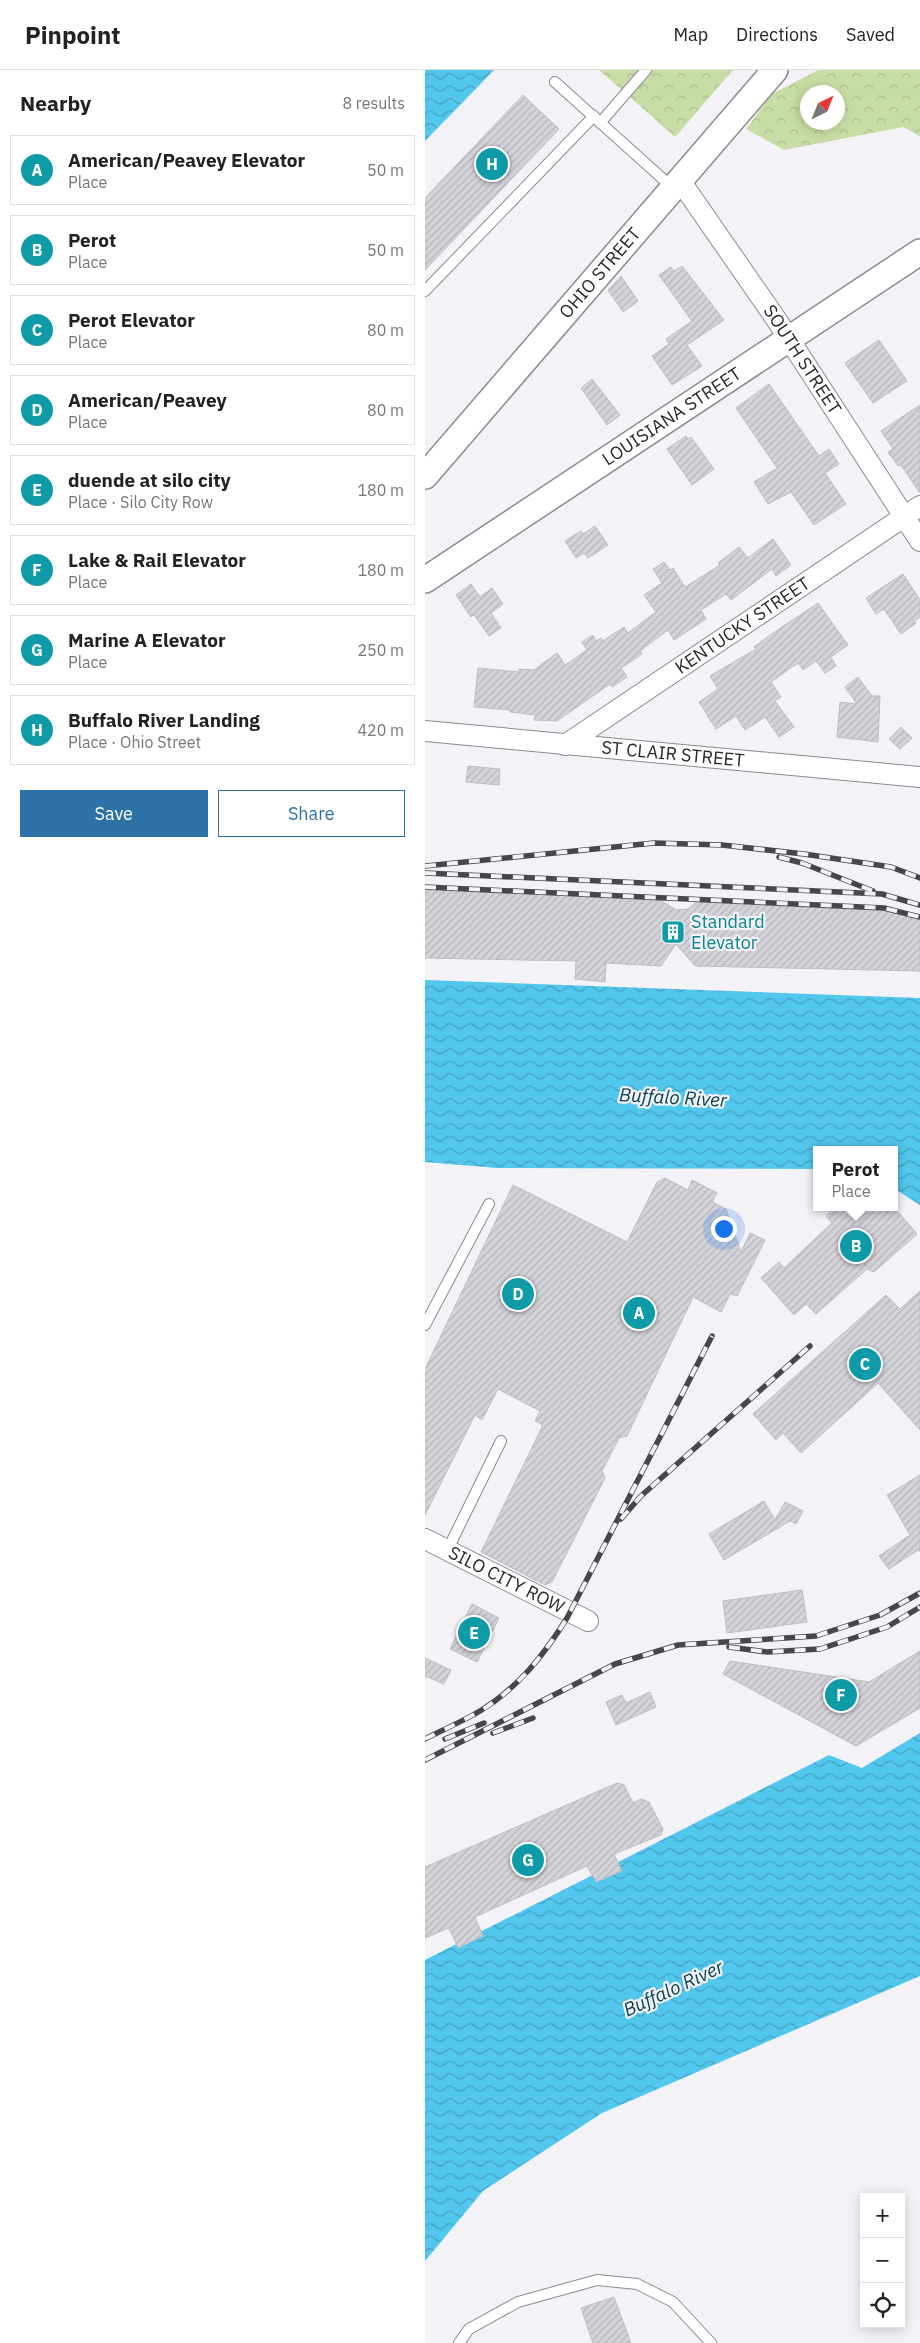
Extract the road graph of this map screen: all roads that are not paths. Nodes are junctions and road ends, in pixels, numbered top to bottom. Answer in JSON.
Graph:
{"nodes":[{"id":1,"x":647,"y":70,"type":"edge"},
{"id":2,"x":775,"y":70,"type":"edge"},
{"id":3,"x":555,"y":82,"type":"dead end"},
{"id":4,"x":597,"y":120,"type":"junction"},
{"id":5,"x":677,"y":185,"type":"junction"},
{"id":6,"x":920,"y":252,"type":"edge"},
{"id":7,"x":425,"y":291,"type":"edge"},
{"id":8,"x":789,"y":339,"type":"junction"},
{"id":9,"x":425,"y":476,"type":"edge"},
{"id":10,"x":912,"y":512,"type":"edge"},
{"id":11,"x":920,"y":541,"type":"edge"},
{"id":12,"x":425,"y":580,"type":"edge"},
{"id":13,"x":425,"y":731,"type":"edge"},
{"id":14,"x":565,"y":745,"type":"junction"},
{"id":15,"x":920,"y":777,"type":"edge"},
{"id":16,"x":489,"y":1204,"type":"dead end"},
{"id":17,"x":425,"y":1325,"type":"edge"},
{"id":18,"x":501,"y":1441,"type":"dead end"},
{"id":19,"x":425,"y":1539,"type":"edge"},
{"id":20,"x":447,"y":1551,"type":"junction"},
{"id":21,"x":588,"y":1621,"type":"dead end"},
{"id":22,"x":459,"y":2343,"type":"edge"},
{"id":23,"x":711,"y":2343,"type":"edge"}],
"edges":[{"from":1,"to":4,"type":"lane"},
{"from":2,"to":5,"type":"street","name":"OHIO STREET"},
{"from":3,"to":4,"type":"lane"},
{"from":4,"to":5,"type":"lane"},
{"from":4,"to":7,"type":"lane"},
{"from":5,"to":8,"type":"street","name":"SOUTH STREET"},
{"from":5,"to":9,"type":"street","name":"OHIO STREET"},
{"from":6,"to":8,"type":"street","name":"LOUISIANA STREET"},
{"from":8,"to":10,"type":"street","name":"SOUTH STREET"},
{"from":8,"to":12,"type":"street","name":"LOUISIANA STREET"},
{"from":10,"to":11,"type":"street","name":"SOUTH STREET"},
{"from":10,"to":14,"type":"street","name":"KENTUCKY STREET"},
{"from":13,"to":14,"type":"street","name":"ST CLAIR STREET"},
{"from":14,"to":15,"type":"street","name":"ST CLAIR STREET"},
{"from":16,"to":17,"type":"lane"},
{"from":18,"to":20,"type":"lane"},
{"from":19,"to":20,"type":"street","name":"SILO CITY ROW"},
{"from":20,"to":21,"type":"street","name":"SILO CITY ROW"},
{"from":22,"to":23,"type":"lane"}]}
